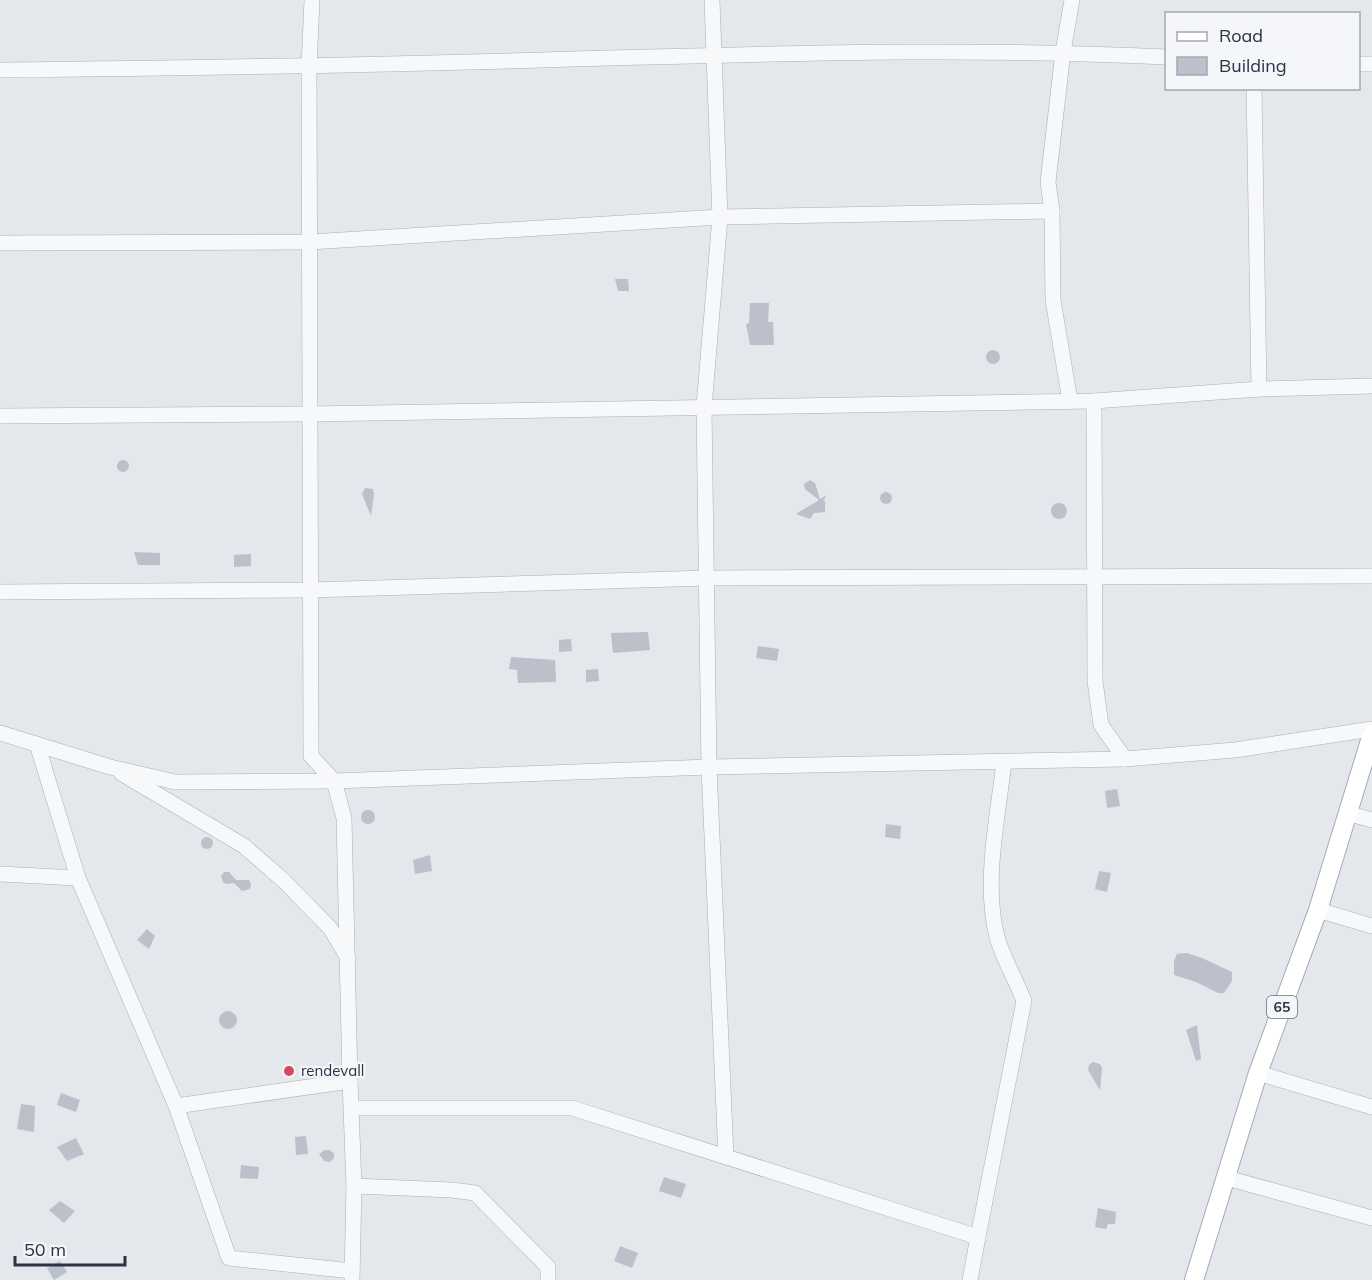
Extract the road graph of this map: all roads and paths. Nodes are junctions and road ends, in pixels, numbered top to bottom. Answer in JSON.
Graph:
{"nodes":[{"id":1,"x":312,"y":0,"type":"edge"},
{"id":2,"x":712,"y":0,"type":"edge"},
{"id":3,"x":1072,"y":0,"type":"edge"},
{"id":4,"x":1063,"y":52,"type":"junction"},
{"id":5,"x":715,"y":56,"type":"junction"},
{"id":6,"x":1165,"y":57,"type":"edge"},
{"id":7,"x":309,"y":67,"type":"junction"},
{"id":8,"x":0,"y":70,"type":"edge"},
{"id":9,"x":1254,"y":90,"type":"edge"},
{"id":10,"x":1052,"y":211,"type":"junction"},
{"id":11,"x":720,"y":217,"type":"junction"},
{"id":12,"x":309,"y":242,"type":"junction"},
{"id":13,"x":0,"y":243,"type":"edge"},
{"id":14,"x":1372,"y":386,"type":"edge"},
{"id":15,"x":1259,"y":388,"type":"junction"},
{"id":16,"x":1070,"y":401,"type":"junction"},
{"id":17,"x":1094,"y":401,"type":"junction"},
{"id":18,"x":704,"y":407,"type":"junction"},
{"id":19,"x":310,"y":414,"type":"junction"},
{"id":20,"x":0,"y":416,"type":"edge"},
{"id":21,"x":1096,"y":576,"type":"junction"},
{"id":22,"x":1372,"y":576,"type":"edge"},
{"id":23,"x":706,"y":578,"type":"junction"},
{"id":24,"x":310,"y":590,"type":"junction"},
{"id":25,"x":0,"y":592,"type":"edge"},
{"id":26,"x":1372,"y":731,"type":"edge"},
{"id":27,"x":0,"y":733,"type":"edge"},
{"id":28,"x":37,"y":744,"type":"junction"},
{"id":29,"x":1125,"y":759,"type":"junction"},
{"id":30,"x":1004,"y":762,"type":"junction"},
{"id":31,"x":110,"y":766,"type":"junction"},
{"id":32,"x":709,"y":767,"type":"junction"},
{"id":33,"x":334,"y":781,"type":"junction"},
{"id":34,"x":1347,"y":813,"type":"junction"},
{"id":35,"x":1372,"y":820,"type":"edge"},
{"id":36,"x":0,"y":874,"type":"edge"},
{"id":37,"x":78,"y":878,"type":"junction"},
{"id":38,"x":1318,"y":910,"type":"junction"},
{"id":39,"x":1372,"y":926,"type":"edge"},
{"id":40,"x":348,"y":958,"type":"junction"},
{"id":41,"x":1258,"y":1073,"type":"junction"},
{"id":42,"x":350,"y":1081,"type":"junction"},
{"id":43,"x":176,"y":1106,"type":"junction"},
{"id":44,"x":1372,"y":1107,"type":"edge"},
{"id":45,"x":352,"y":1108,"type":"junction"},
{"id":46,"x":726,"y":1157,"type":"junction"},
{"id":47,"x":1227,"y":1178,"type":"junction"},
{"id":48,"x":354,"y":1186,"type":"junction"},
{"id":49,"x":1372,"y":1218,"type":"edge"},
{"id":50,"x":978,"y":1237,"type":"junction"},
{"id":51,"x":352,"y":1276,"type":"edge"},
{"id":52,"x":548,"y":1280,"type":"edge"},
{"id":53,"x":970,"y":1280,"type":"edge"},
{"id":54,"x":1194,"y":1280,"type":"edge"}],
"edges":[{"from":1,"to":7,"type":"street"},
{"from":2,"to":5,"type":"street"},
{"from":3,"to":4,"type":"street"},
{"from":4,"to":5,"type":"street"},
{"from":4,"to":6,"type":"street"},
{"from":4,"to":10,"type":"street"},
{"from":5,"to":7,"type":"street"},
{"from":5,"to":11,"type":"street"},
{"from":7,"to":8,"type":"street"},
{"from":7,"to":12,"type":"street"},
{"from":9,"to":15,"type":"street"},
{"from":10,"to":11,"type":"street"},
{"from":10,"to":16,"type":"street"},
{"from":11,"to":12,"type":"street"},
{"from":11,"to":18,"type":"street"},
{"from":12,"to":13,"type":"street"},
{"from":12,"to":19,"type":"street"},
{"from":14,"to":15,"type":"street"},
{"from":15,"to":17,"type":"street"},
{"from":16,"to":17,"type":"street"},
{"from":16,"to":18,"type":"street"},
{"from":17,"to":21,"type":"street"},
{"from":18,"to":19,"type":"street"},
{"from":18,"to":23,"type":"street"},
{"from":19,"to":20,"type":"street"},
{"from":19,"to":24,"type":"street"},
{"from":21,"to":22,"type":"street"},
{"from":21,"to":23,"type":"street"},
{"from":21,"to":29,"type":"street"},
{"from":23,"to":24,"type":"street"},
{"from":23,"to":32,"type":"street"},
{"from":24,"to":25,"type":"street"},
{"from":24,"to":33,"type":"street"},
{"from":26,"to":29,"type":"street"},
{"from":26,"to":34,"type":"main road","number":"65"},
{"from":27,"to":28,"type":"street"},
{"from":28,"to":31,"type":"street"},
{"from":28,"to":37,"type":"street"},
{"from":29,"to":30,"type":"street"},
{"from":30,"to":32,"type":"street"},
{"from":30,"to":50,"type":"street"},
{"from":31,"to":33,"type":"street"},
{"from":31,"to":40,"type":"street"},
{"from":32,"to":33,"type":"street"},
{"from":32,"to":46,"type":"street"},
{"from":33,"to":40,"type":"street"},
{"from":34,"to":35,"type":"street"},
{"from":34,"to":38,"type":"main road","number":"65"},
{"from":36,"to":37,"type":"street"},
{"from":37,"to":43,"type":"street"},
{"from":38,"to":39,"type":"street"},
{"from":38,"to":41,"type":"main road","number":"65"},
{"from":40,"to":42,"type":"street"},
{"from":41,"to":44,"type":"street"},
{"from":41,"to":47,"type":"main road","number":"65"},
{"from":42,"to":43,"type":"street"},
{"from":42,"to":45,"type":"street"},
{"from":43,"to":51,"type":"street"},
{"from":45,"to":46,"type":"street"},
{"from":45,"to":48,"type":"street"},
{"from":46,"to":50,"type":"street"},
{"from":47,"to":49,"type":"street"},
{"from":47,"to":54,"type":"main road","number":"65"},
{"from":48,"to":51,"type":"street"},
{"from":48,"to":52,"type":"street"},
{"from":50,"to":53,"type":"street"}]}
